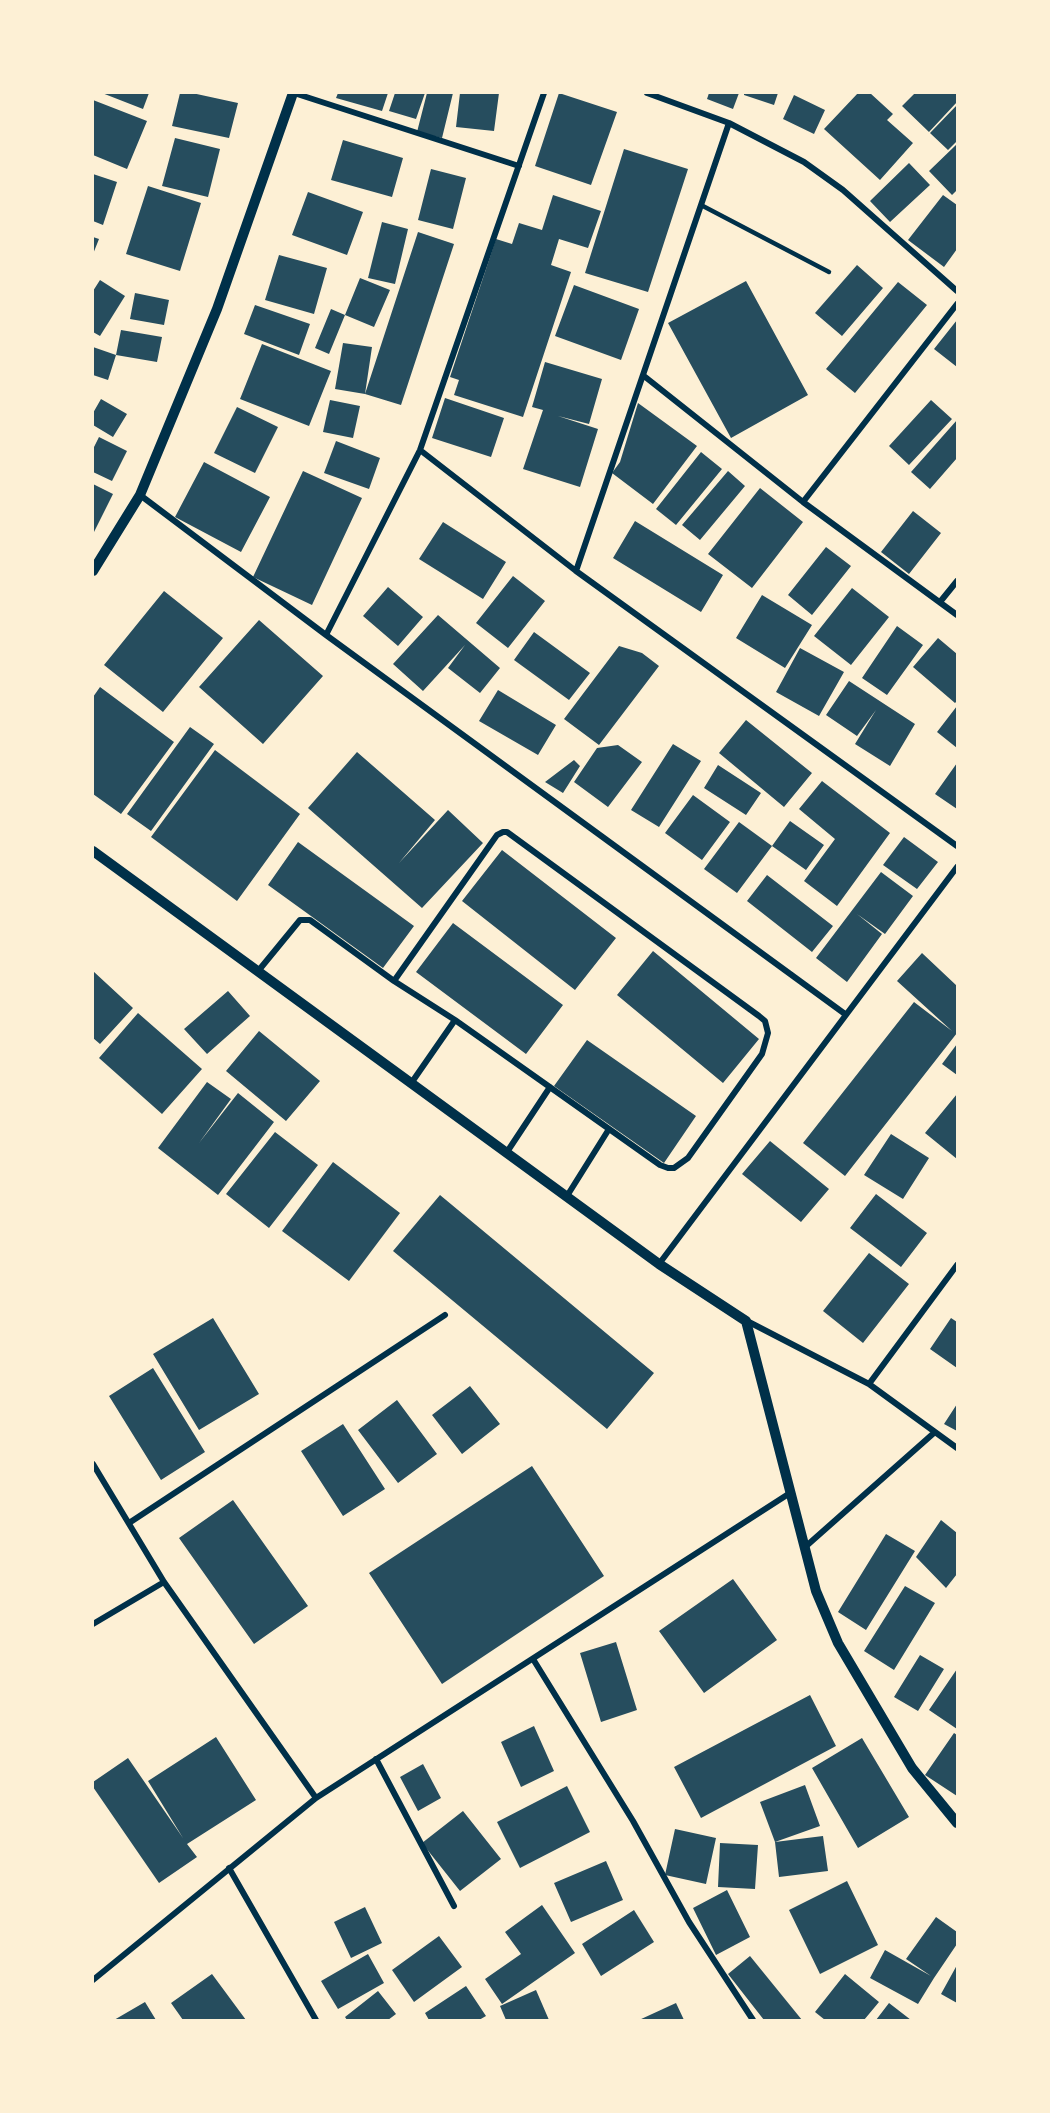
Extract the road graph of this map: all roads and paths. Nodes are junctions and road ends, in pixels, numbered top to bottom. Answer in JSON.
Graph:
{"nodes":[{"id":1,"x":293,"y":93,"type":"edge"},
{"id":2,"x":544,"y":93,"type":"edge"},
{"id":3,"x":647,"y":93,"type":"edge"},
{"id":4,"x":729,"y":123,"type":"junction"},
{"id":5,"x":519,"y":166,"type":"junction"},
{"id":6,"x":701,"y":205,"type":"junction"},
{"id":7,"x":829,"y":272,"type":"dead end"},
{"id":8,"x":957,"y":291,"type":"edge"},
{"id":9,"x":957,"y":304,"type":"edge"},
{"id":10,"x":644,"y":376,"type":"junction"},
{"id":11,"x":420,"y":450,"type":"junction"},
{"id":12,"x":140,"y":495,"type":"junction"},
{"id":13,"x":803,"y":502,"type":"junction"},
{"id":14,"x":93,"y":571,"type":"edge"},
{"id":15,"x":576,"y":571,"type":"junction"},
{"id":16,"x":957,"y":581,"type":"edge"},
{"id":17,"x":940,"y":602,"type":"junction"},
{"id":18,"x":957,"y":615,"type":"edge"},
{"id":19,"x":326,"y":635,"type":"junction"},
{"id":20,"x":957,"y":846,"type":"edge"},
{"id":21,"x":93,"y":851,"type":"edge"},
{"id":22,"x":957,"y":867,"type":"edge"},
{"id":23,"x":259,"y":970,"type":"junction"},
{"id":24,"x":394,"y":981,"type":"junction"},
{"id":25,"x":845,"y":1014,"type":"junction"},
{"id":26,"x":455,"y":1020,"type":"junction"},
{"id":27,"x":412,"y":1082,"type":"junction"},
{"id":28,"x":549,"y":1087,"type":"junction"},
{"id":29,"x":609,"y":1129,"type":"junction"},
{"id":30,"x":507,"y":1152,"type":"junction"},
{"id":31,"x":567,"y":1196,"type":"junction"},
{"id":32,"x":659,"y":1264,"type":"junction"},
{"id":33,"x":957,"y":1265,"type":"edge"},
{"id":34,"x":445,"y":1315,"type":"dead end"},
{"id":35,"x":746,"y":1321,"type":"junction"},
{"id":36,"x":869,"y":1384,"type":"junction"},
{"id":37,"x":935,"y":1432,"type":"junction"},
{"id":38,"x":957,"y":1448,"type":"edge"},
{"id":39,"x":93,"y":1464,"type":"edge"},
{"id":40,"x":790,"y":1493,"type":"junction"},
{"id":41,"x":129,"y":1523,"type":"junction"},
{"id":42,"x":804,"y":1548,"type":"junction"},
{"id":43,"x":164,"y":1582,"type":"junction"},
{"id":44,"x":93,"y":1624,"type":"edge"},
{"id":45,"x":533,"y":1659,"type":"junction"},
{"id":46,"x":376,"y":1759,"type":"junction"},
{"id":47,"x":316,"y":1798,"type":"junction"},
{"id":48,"x":957,"y":1823,"type":"edge"},
{"id":49,"x":229,"y":1868,"type":"junction"},
{"id":50,"x":454,"y":1906,"type":"dead end"},
{"id":51,"x":93,"y":1980,"type":"edge"},
{"id":52,"x":316,"y":2020,"type":"edge"},
{"id":53,"x":753,"y":2020,"type":"edge"}],
"edges":[{"from":1,"to":5,"type":"street"},
{"from":1,"to":12,"type":"street"},
{"from":2,"to":5,"type":"street"},
{"from":3,"to":4,"type":"street"},
{"from":4,"to":6,"type":"street"},
{"from":4,"to":8,"type":"street"},
{"from":5,"to":11,"type":"street"},
{"from":6,"to":7,"type":"lane"},
{"from":6,"to":10,"type":"street"},
{"from":9,"to":13,"type":"street"},
{"from":10,"to":13,"type":"street"},
{"from":10,"to":15,"type":"street"},
{"from":11,"to":15,"type":"street"},
{"from":11,"to":19,"type":"street"},
{"from":12,"to":14,"type":"street"},
{"from":12,"to":19,"type":"street"},
{"from":13,"to":17,"type":"street"},
{"from":15,"to":20,"type":"street"},
{"from":16,"to":17,"type":"street"},
{"from":17,"to":18,"type":"street"},
{"from":19,"to":25,"type":"street"},
{"from":21,"to":23,"type":"street"},
{"from":22,"to":25,"type":"street"},
{"from":23,"to":24,"type":"street"},
{"from":23,"to":27,"type":"street"},
{"from":24,"to":26,"type":"street"},
{"from":24,"to":29,"type":"street"},
{"from":25,"to":32,"type":"street"},
{"from":26,"to":27,"type":"street"},
{"from":26,"to":28,"type":"street"},
{"from":27,"to":30,"type":"street"},
{"from":28,"to":29,"type":"street"},
{"from":28,"to":30,"type":"street"},
{"from":29,"to":31,"type":"street"},
{"from":30,"to":31,"type":"street"},
{"from":31,"to":32,"type":"street"},
{"from":32,"to":35,"type":"street"},
{"from":33,"to":36,"type":"street"},
{"from":34,"to":41,"type":"street"},
{"from":35,"to":36,"type":"street"},
{"from":35,"to":40,"type":"street"},
{"from":36,"to":37,"type":"street"},
{"from":37,"to":38,"type":"street"},
{"from":37,"to":42,"type":"street"},
{"from":39,"to":41,"type":"street"},
{"from":40,"to":42,"type":"street"},
{"from":40,"to":45,"type":"street"},
{"from":41,"to":43,"type":"street"},
{"from":42,"to":48,"type":"street"},
{"from":43,"to":44,"type":"street"},
{"from":43,"to":47,"type":"street"},
{"from":45,"to":46,"type":"street"},
{"from":45,"to":53,"type":"street"},
{"from":46,"to":47,"type":"street"},
{"from":46,"to":50,"type":"street"},
{"from":47,"to":49,"type":"street"},
{"from":49,"to":51,"type":"street"},
{"from":49,"to":52,"type":"street"}]}
